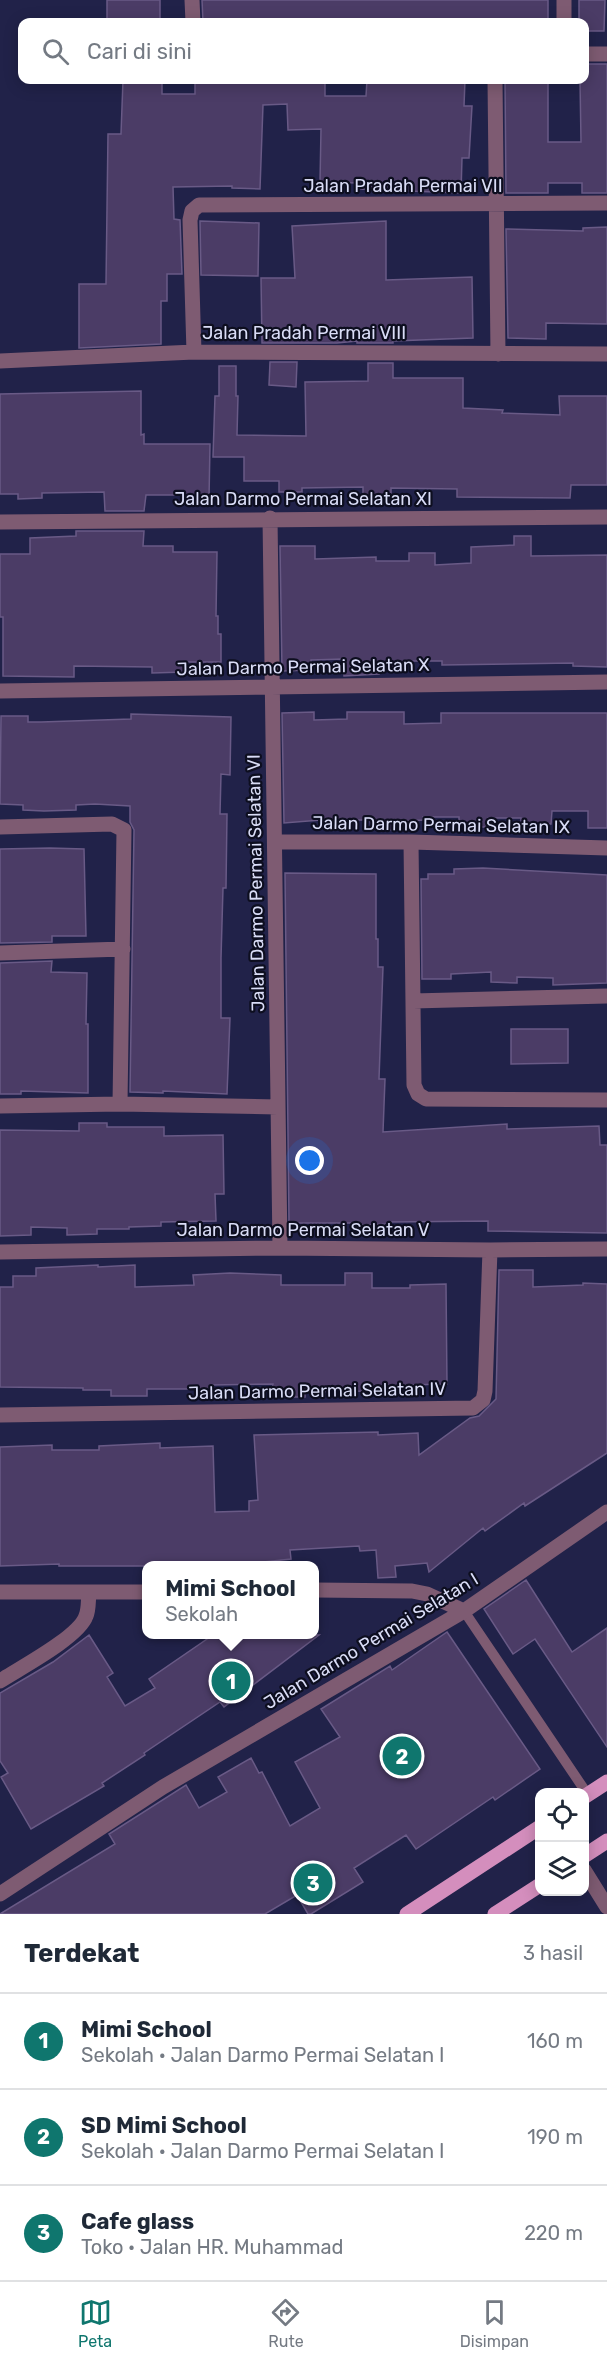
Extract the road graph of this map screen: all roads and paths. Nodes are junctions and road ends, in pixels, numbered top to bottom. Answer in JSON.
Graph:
{"nodes":[{"id":1,"x":192,"y":0,"type":"edge"},
{"id":2,"x":564,"y":0,"type":"edge"},
{"id":3,"x":193,"y":18,"type":"edge"},
{"id":4,"x":564,"y":18,"type":"edge"},
{"id":5,"x":589,"y":54,"type":"edge"},
{"id":6,"x":607,"y":54,"type":"edge"},
{"id":7,"x":495,"y":84,"type":"edge"},
{"id":8,"x":607,"y":203,"type":"edge"},
{"id":9,"x":496,"y":205,"type":"junction"},
{"id":10,"x":194,"y":352,"type":"junction"},
{"id":11,"x":498,"y":354,"type":"junction"},
{"id":12,"x":607,"y":354,"type":"edge"},
{"id":13,"x":0,"y":361,"type":"edge"},
{"id":14,"x":607,"y":517,"type":"edge"},
{"id":15,"x":270,"y":518,"type":"junction"},
{"id":16,"x":0,"y":522,"type":"edge"},
{"id":17,"x":607,"y":682,"type":"edge"},
{"id":18,"x":273,"y":686,"type":"junction"},
{"id":19,"x":0,"y":691,"type":"edge"},
{"id":20,"x":0,"y":827,"type":"edge"},
{"id":21,"x":275,"y":842,"type":"junction"},
{"id":22,"x":411,"y":842,"type":"junction"},
{"id":23,"x":607,"y":848,"type":"edge"},
{"id":24,"x":123,"y":949,"type":"junction"},
{"id":25,"x":0,"y":952,"type":"edge"},
{"id":26,"x":607,"y":996,"type":"edge"},
{"id":27,"x":413,"y":1001,"type":"junction"},
{"id":28,"x":607,"y":1100,"type":"edge"},
{"id":29,"x":120,"y":1104,"type":"junction"},
{"id":30,"x":0,"y":1106,"type":"edge"},
{"id":31,"x":278,"y":1107,"type":"junction"},
{"id":32,"x":280,"y":1248,"type":"junction"},
{"id":33,"x":607,"y":1249,"type":"edge"},
{"id":34,"x":490,"y":1250,"type":"junction"},
{"id":35,"x":0,"y":1252,"type":"edge"},
{"id":36,"x":0,"y":1415,"type":"edge"},
{"id":37,"x":607,"y":1512,"type":"edge"},
{"id":38,"x":319,"y":1590,"type":"edge"},
{"id":39,"x":0,"y":1592,"type":"edge"},
{"id":40,"x":142,"y":1592,"type":"edge"},
{"id":41,"x":89,"y":1593,"type":"junction"},
{"id":42,"x":464,"y":1611,"type":"junction"},
{"id":43,"x":0,"y":1681,"type":"edge"},
{"id":44,"x":607,"y":1782,"type":"edge"},
{"id":45,"x":581,"y":1788,"type":"edge"},
{"id":46,"x":589,"y":1794,"type":"edge"},
{"id":47,"x":535,"y":1830,"type":"edge"},
{"id":48,"x":607,"y":1841,"type":"edge"},
{"id":49,"x":589,"y":1853,"type":"edge"},
{"id":50,"x":589,"y":1877,"type":"edge"},
{"id":51,"x":535,"y":1888,"type":"edge"},
{"id":52,"x":0,"y":1894,"type":"edge"},
{"id":53,"x":607,"y":1907,"type":"edge"},
{"id":54,"x":407,"y":1914,"type":"edge"},
{"id":55,"x":495,"y":1914,"type":"edge"}],
"edges":[{"from":1,"to":3,"type":"street"},
{"from":2,"to":4,"type":"street"},
{"from":5,"to":6,"type":"street"},
{"from":7,"to":9,"type":"street"},
{"from":8,"to":9,"type":"street","name":"Jalan Pradah Permai VII"},
{"from":9,"to":10,"type":"street","name":"Jalan Pradah Permai VII"},
{"from":9,"to":11,"type":"street"},
{"from":10,"to":11,"type":"street","name":"Jalan Pradah Permai VIII"},
{"from":10,"to":13,"type":"street","name":"Jalan Pradah Permai VIII"},
{"from":11,"to":12,"type":"street","name":"Jalan Pradah Permai VIII"},
{"from":14,"to":15,"type":"street","name":"Jalan Darmo Permai Selatan XI"},
{"from":15,"to":16,"type":"street","name":"Jalan Darmo Permai Selatan XI"},
{"from":15,"to":18,"type":"street","name":"Jalan Darmo Permai Selatan VI"},
{"from":17,"to":18,"type":"street","name":"Jalan Darmo Permai Selatan X"},
{"from":18,"to":19,"type":"street","name":"Jalan Darmo Permai Selatan X"},
{"from":18,"to":21,"type":"street","name":"Jalan Darmo Permai Selatan VI"},
{"from":20,"to":24,"type":"street"},
{"from":21,"to":22,"type":"street","name":"Jalan Darmo Permai Selatan IX"},
{"from":21,"to":31,"type":"street","name":"Jalan Darmo Permai Selatan VI"},
{"from":22,"to":23,"type":"street","name":"Jalan Darmo Permai Selatan IX"},
{"from":22,"to":27,"type":"street"},
{"from":24,"to":25,"type":"street"},
{"from":24,"to":29,"type":"street"},
{"from":26,"to":27,"type":"street"},
{"from":27,"to":28,"type":"street"},
{"from":29,"to":30,"type":"street"},
{"from":29,"to":31,"type":"street"},
{"from":31,"to":32,"type":"street","name":"Jalan Darmo Permai Selatan VI"},
{"from":32,"to":34,"type":"street","name":"Jalan Darmo Permai Selatan V"},
{"from":32,"to":35,"type":"street","name":"Jalan Darmo Permai Selatan V"},
{"from":33,"to":34,"type":"street","name":"Jalan Darmo Permai Selatan V"},
{"from":34,"to":36,"type":"street","name":"Jalan Darmo Permai Selatan IV"},
{"from":37,"to":42,"type":"street","name":"Jalan Darmo Permai Selatan I"},
{"from":38,"to":42,"type":"street"},
{"from":39,"to":41,"type":"street"},
{"from":40,"to":41,"type":"street"},
{"from":41,"to":43,"type":"street"},
{"from":42,"to":45,"type":"lane"},
{"from":42,"to":52,"type":"street","name":"Jalan Darmo Permai Selatan I"},
{"from":44,"to":46,"type":"main road"},
{"from":47,"to":54,"type":"main road"},
{"from":48,"to":49,"type":"main road"},
{"from":50,"to":53,"type":"street"},
{"from":51,"to":55,"type":"main road"}]}
